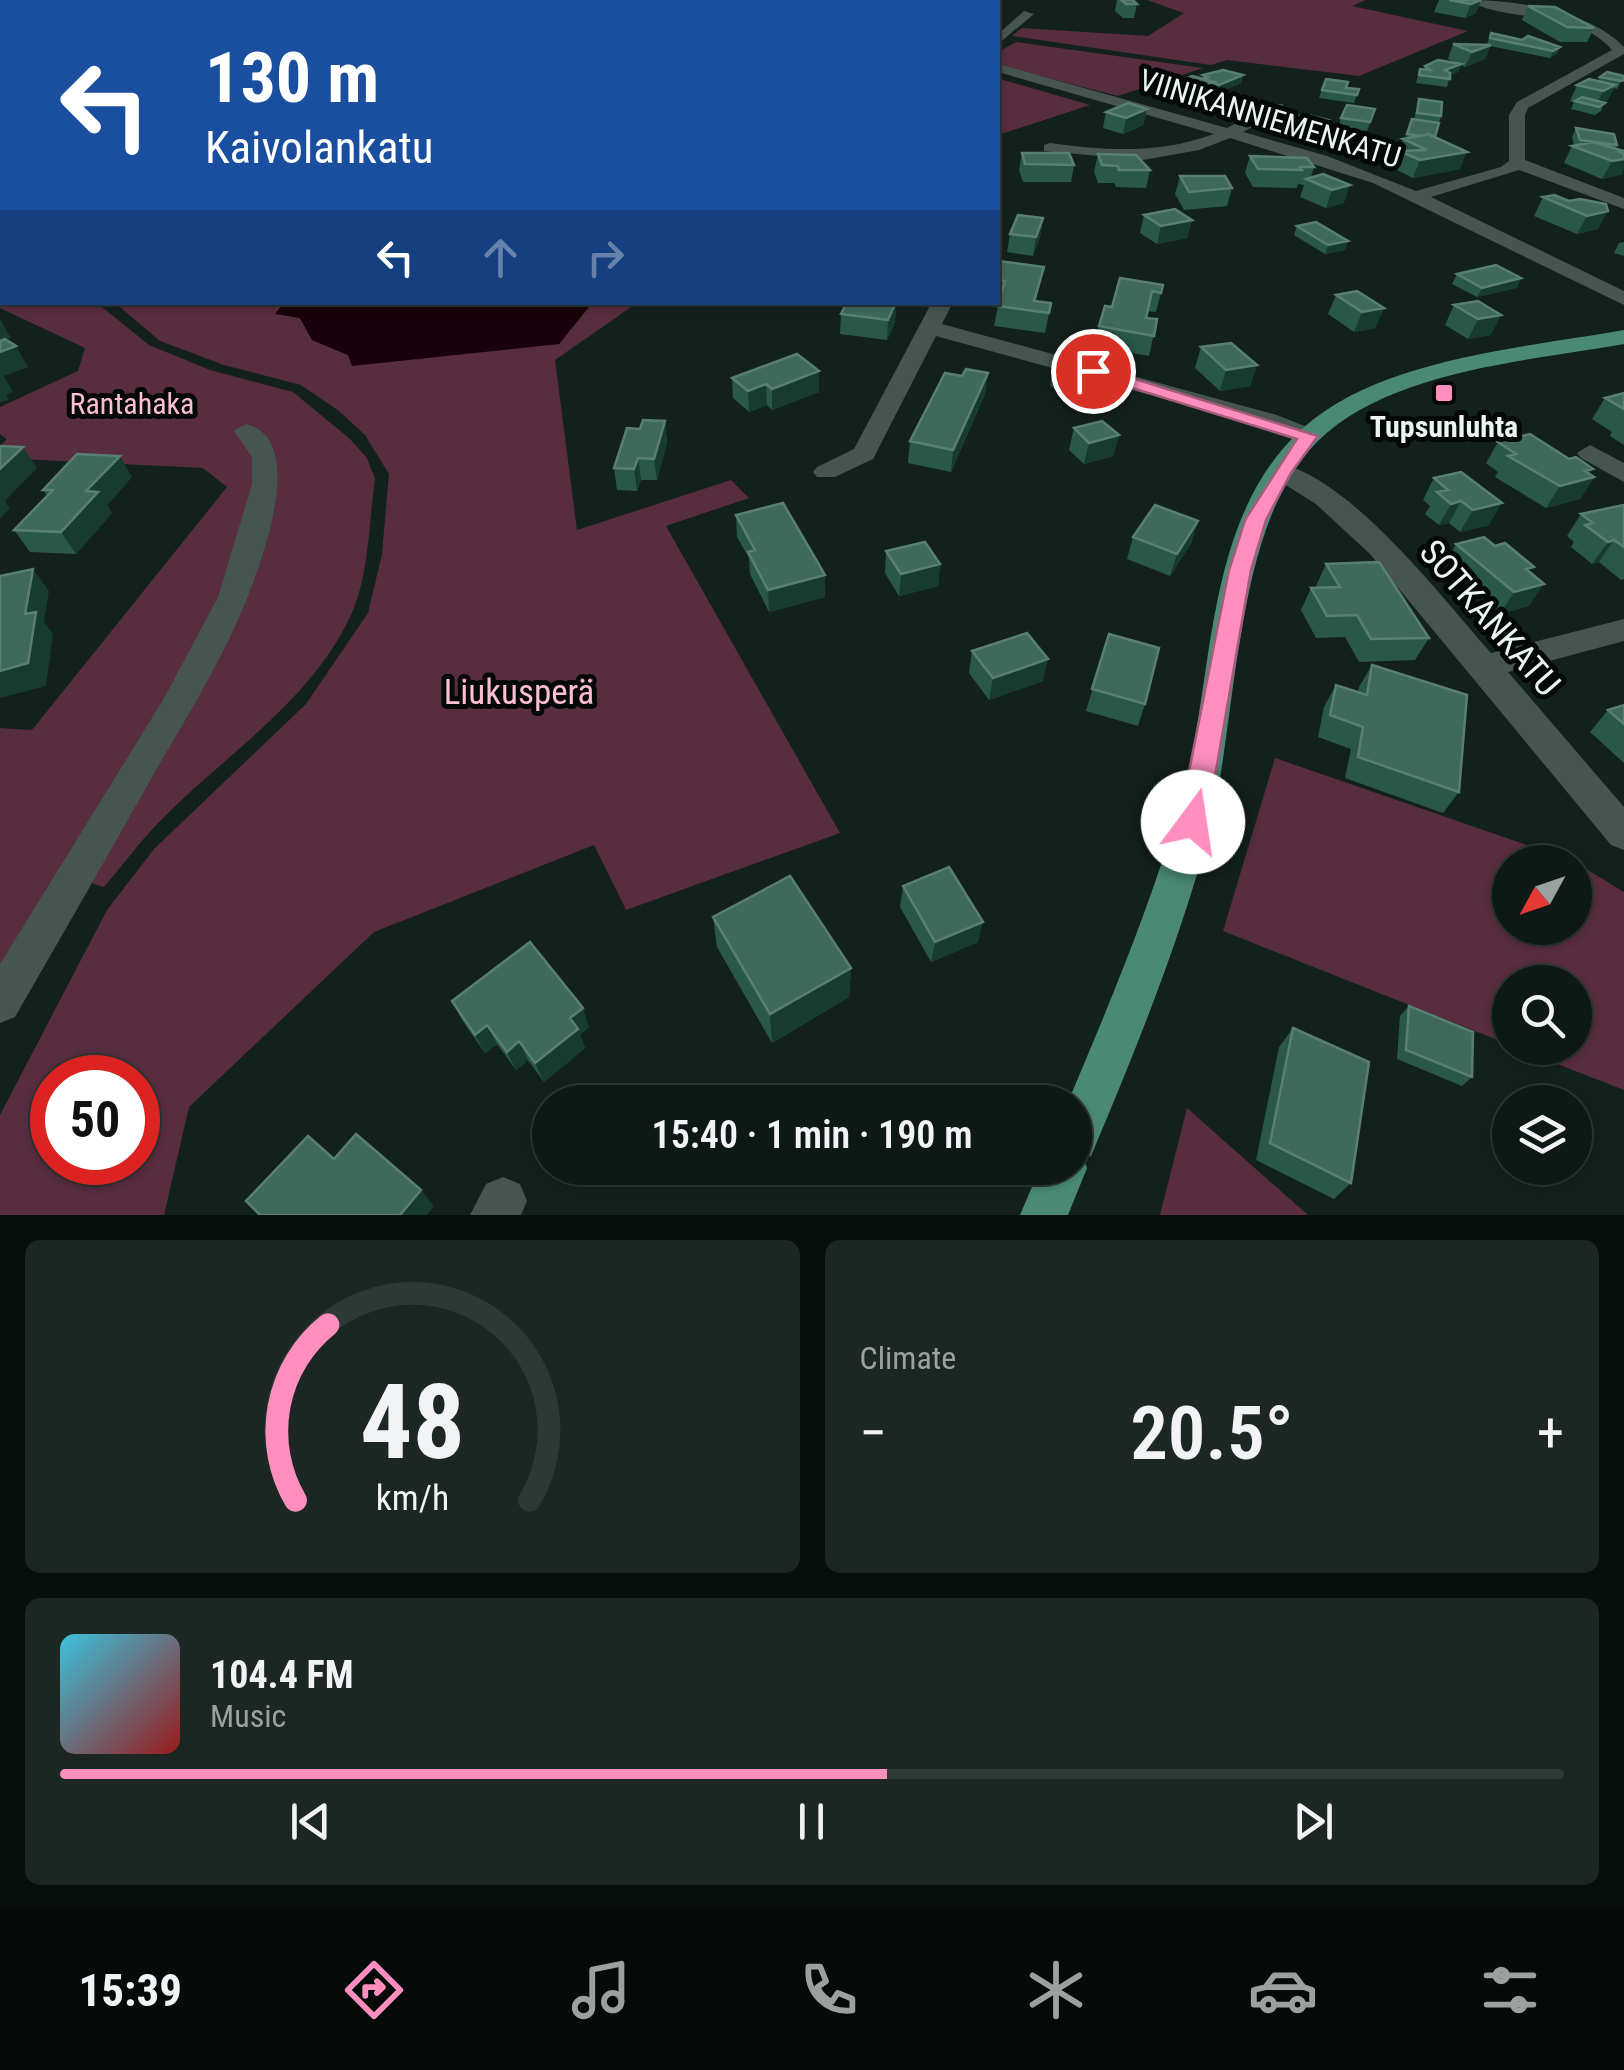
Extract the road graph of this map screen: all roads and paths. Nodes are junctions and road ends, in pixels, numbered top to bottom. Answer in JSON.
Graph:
{"nodes":[{"id":1,"x":1472,"y":0,"type":"edge"},
{"id":2,"x":1028,"y":14,"type":"dead end"},
{"id":3,"x":1000,"y":38,"type":"edge"},
{"id":4,"x":1588,"y":68,"type":"junction"},
{"id":5,"x":1000,"y":69,"type":"edge"},
{"id":6,"x":1606,"y":72,"type":"edge"},
{"id":7,"x":1278,"y":107,"type":"dead end"},
{"id":8,"x":1232,"y":133,"type":"junction"},
{"id":9,"x":1050,"y":148,"type":"edge"},
{"id":10,"x":1516,"y":163,"type":"junction"},
{"id":11,"x":1416,"y":196,"type":"junction"},
{"id":12,"x":1624,"y":204,"type":"edge"},
{"id":13,"x":1624,"y":300,"type":"edge"},
{"id":14,"x":942,"y":305,"type":"edge"},
{"id":15,"x":931,"y":328,"type":"junction"},
{"id":16,"x":1624,"y":337,"type":"edge"},
{"id":17,"x":246,"y":431,"type":"dead end"},
{"id":18,"x":1308,"y":436,"type":"junction"},
{"id":19,"x":1590,"y":452,"type":"dead end"},
{"id":20,"x":826,"y":472,"type":"dead end"},
{"id":21,"x":1282,"y":472,"type":"junction"},
{"id":22,"x":1624,"y":474,"type":"edge"},
{"id":23,"x":1624,"y":630,"type":"edge"},
{"id":24,"x":1486,"y":666,"type":"junction"},
{"id":25,"x":1624,"y":834,"type":"edge"},
{"id":26,"x":0,"y":1003,"type":"edge"},
{"id":27,"x":1092,"y":1096,"type":"edge"},
{"id":28,"x":1057,"y":1185,"type":"edge"},
{"id":29,"x":1044,"y":1215,"type":"edge"}],
"edges":[{"from":1,"to":4,"type":"street"},
{"from":2,"to":3,"type":"street"},
{"from":4,"to":6,"type":"street"},
{"from":4,"to":10,"type":"street"},
{"from":5,"to":8,"type":"street","name":"VIINIKANNIEMENKATU"},
{"from":7,"to":8,"type":"street"},
{"from":8,"to":9,"type":"street"},
{"from":8,"to":11,"type":"street","name":"VIINIKANNIEMENKATU"},
{"from":10,"to":11,"type":"street"},
{"from":10,"to":12,"type":"street"},
{"from":11,"to":13,"type":"street","name":"VIINIKANNIEMENKATU"},
{"from":14,"to":15,"type":"street"},
{"from":15,"to":18,"type":"street"},
{"from":15,"to":20,"type":"street"},
{"from":16,"to":18,"type":"main road"},
{"from":17,"to":26,"type":"street"},
{"from":18,"to":21,"type":"main road"},
{"from":19,"to":22,"type":"street"},
{"from":21,"to":24,"type":"street","name":"SOTKANKATU"},
{"from":21,"to":27,"type":"main road"},
{"from":23,"to":24,"type":"street"},
{"from":24,"to":25,"type":"street","name":"SOTKANKATU"},
{"from":28,"to":29,"type":"main road"}]}
